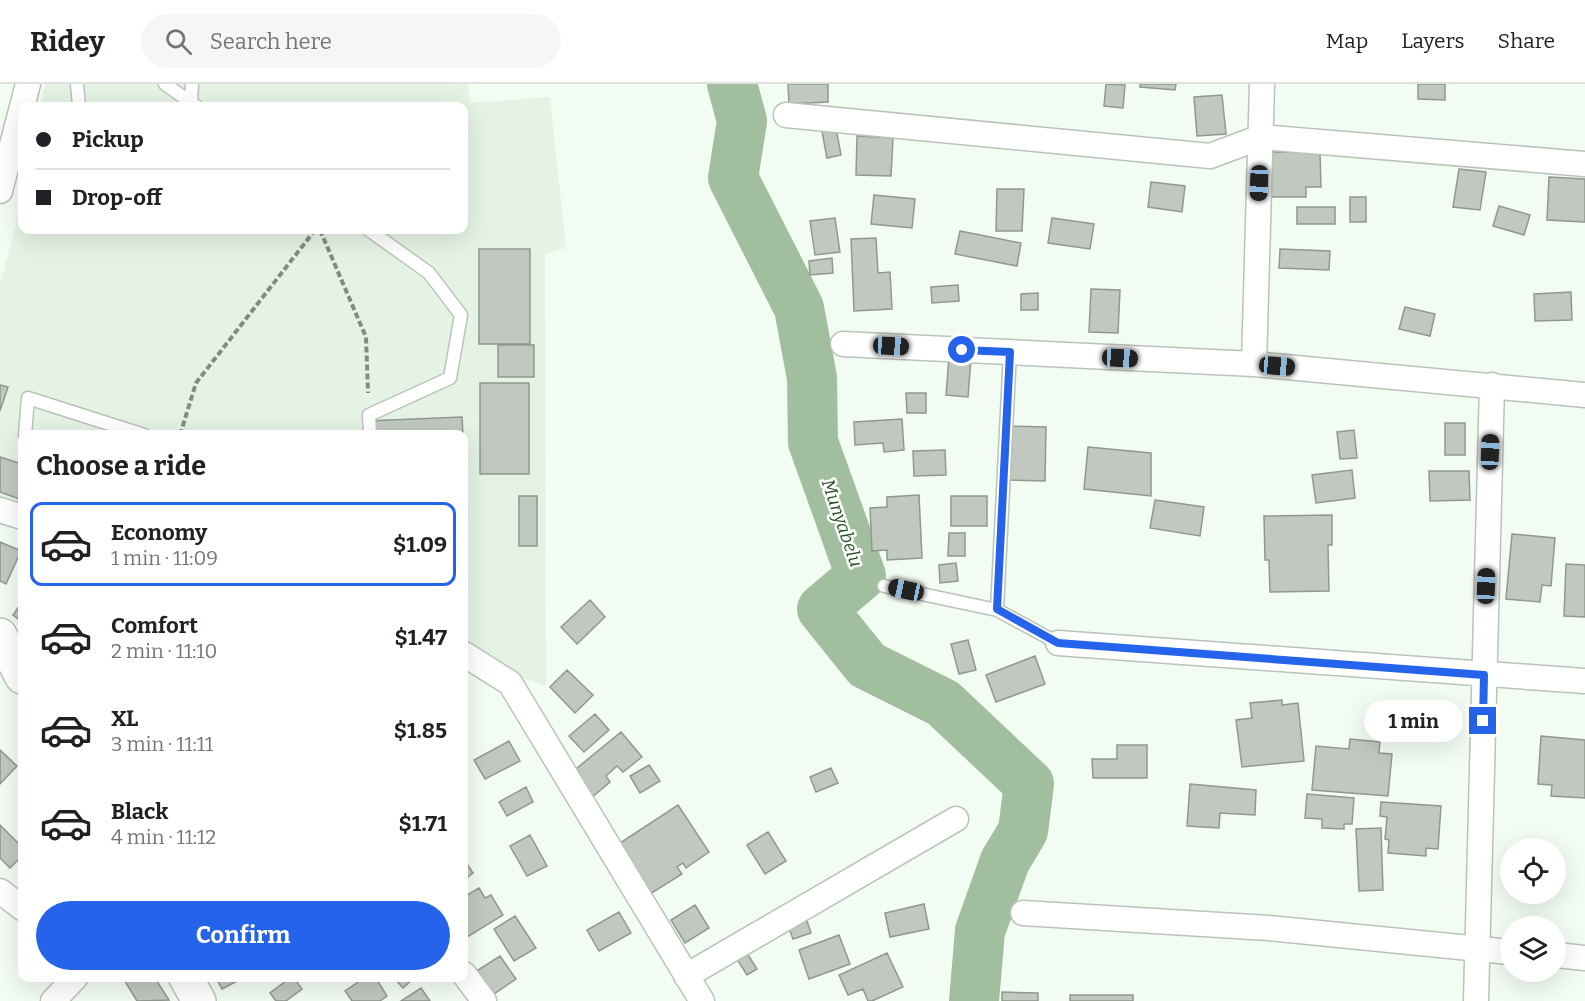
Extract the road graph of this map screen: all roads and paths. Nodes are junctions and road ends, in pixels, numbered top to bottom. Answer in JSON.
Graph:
{"nodes":[{"id":1,"x":28,"y":84,"type":"edge"},
{"id":2,"x":77,"y":84,"type":"edge"},
{"id":3,"x":165,"y":84,"type":"edge"},
{"id":4,"x":192,"y":84,"type":"edge"},
{"id":5,"x":1262,"y":84,"type":"edge"},
{"id":6,"x":22,"y":102,"type":"edge"},
{"id":7,"x":79,"y":102,"type":"edge"},
{"id":8,"x":190,"y":102,"type":"edge"},
{"id":9,"x":194,"y":102,"type":"edge"},
{"id":10,"x":18,"y":114,"type":"edge"},
{"id":11,"x":786,"y":115,"type":"dead end"},
{"id":12,"x":1261,"y":137,"type":"junction"},
{"id":13,"x":5,"y":154,"type":"edge"},
{"id":14,"x":1585,"y":164,"type":"edge"},
{"id":15,"x":0,"y":191,"type":"edge"},
{"id":16,"x":312,"y":234,"type":"edge"},
{"id":17,"x":322,"y":234,"type":"edge"},
{"id":18,"x":375,"y":234,"type":"edge"},
{"id":19,"x":843,"y":344,"type":"dead end"},
{"id":20,"x":1010,"y":352,"type":"junction"},
{"id":21,"x":1254,"y":364,"type":"junction"},
{"id":22,"x":1492,"y":385,"type":"junction"},
{"id":23,"x":1585,"y":395,"type":"edge"},
{"id":24,"x":369,"y":415,"type":"junction"},
{"id":25,"x":26,"y":430,"type":"edge"},
{"id":26,"x":123,"y":430,"type":"edge"},
{"id":27,"x":182,"y":430,"type":"edge"},
{"id":28,"x":370,"y":430,"type":"edge"},
{"id":29,"x":0,"y":510,"type":"edge"},
{"id":30,"x":18,"y":516,"type":"edge"},
{"id":31,"x":884,"y":585,"type":"dead end"},
{"id":32,"x":997,"y":609,"type":"junction"},
{"id":33,"x":0,"y":635,"type":"edge"},
{"id":34,"x":1058,"y":643,"type":"joint"},
{"id":35,"x":468,"y":657,"type":"edge"},
{"id":36,"x":18,"y":669,"type":"edge"},
{"id":37,"x":1484,"y":675,"type":"junction"},
{"id":38,"x":1585,"y":681,"type":"edge"},
{"id":39,"x":956,"y":819,"type":"dead end"},
{"id":40,"x":0,"y":891,"type":"edge"},
{"id":41,"x":18,"y":905,"type":"edge"},
{"id":42,"x":1023,"y":913,"type":"dead end"},
{"id":43,"x":1477,"y":949,"type":"junction"},
{"id":44,"x":1500,"y":951,"type":"edge"},
{"id":45,"x":1566,"y":957,"type":"edge"},
{"id":46,"x":1585,"y":958,"type":"edge"},
{"id":47,"x":686,"y":976,"type":"junction"},
{"id":48,"x":468,"y":979,"type":"edge"},
{"id":49,"x":71,"y":982,"type":"edge"},
{"id":50,"x":188,"y":982,"type":"edge"},
{"id":51,"x":53,"y":1001,"type":"edge"},
{"id":52,"x":199,"y":1001,"type":"edge"},
{"id":53,"x":484,"y":1001,"type":"edge"},
{"id":54,"x":702,"y":1001,"type":"edge"},
{"id":55,"x":1476,"y":1001,"type":"edge"}],
"edges":[{"from":1,"to":6,"type":"street"},
{"from":2,"to":7,"type":"lane"},
{"from":3,"to":8,"type":"lane"},
{"from":4,"to":9,"type":"lane"},
{"from":5,"to":12,"type":"street"},
{"from":10,"to":13,"type":"street"},
{"from":11,"to":12,"type":"street"},
{"from":12,"to":14,"type":"street"},
{"from":12,"to":21,"type":"street"},
{"from":13,"to":15,"type":"street"},
{"from":16,"to":27,"type":"path"},
{"from":17,"to":24,"type":"path"},
{"from":18,"to":24,"type":"lane"},
{"from":19,"to":20,"type":"street"},
{"from":20,"to":21,"type":"street"},
{"from":20,"to":32,"type":"lane"},
{"from":21,"to":22,"type":"street"},
{"from":22,"to":23,"type":"street"},
{"from":22,"to":37,"type":"street"},
{"from":24,"to":28,"type":"lane"},
{"from":25,"to":26,"type":"lane"},
{"from":29,"to":30,"type":"street"},
{"from":31,"to":32,"type":"lane"},
{"from":32,"to":34,"type":"lane"},
{"from":33,"to":36,"type":"street"},
{"from":34,"to":37,"type":"street"},
{"from":35,"to":47,"type":"street"},
{"from":37,"to":38,"type":"street"},
{"from":37,"to":43,"type":"street"},
{"from":39,"to":47,"type":"street"},
{"from":40,"to":41,"type":"street"},
{"from":42,"to":43,"type":"street"},
{"from":43,"to":44,"type":"street"},
{"from":43,"to":55,"type":"street"},
{"from":45,"to":46,"type":"street"},
{"from":47,"to":54,"type":"street"},
{"from":48,"to":53,"type":"street"},
{"from":49,"to":51,"type":"street"},
{"from":50,"to":52,"type":"street"}]}
